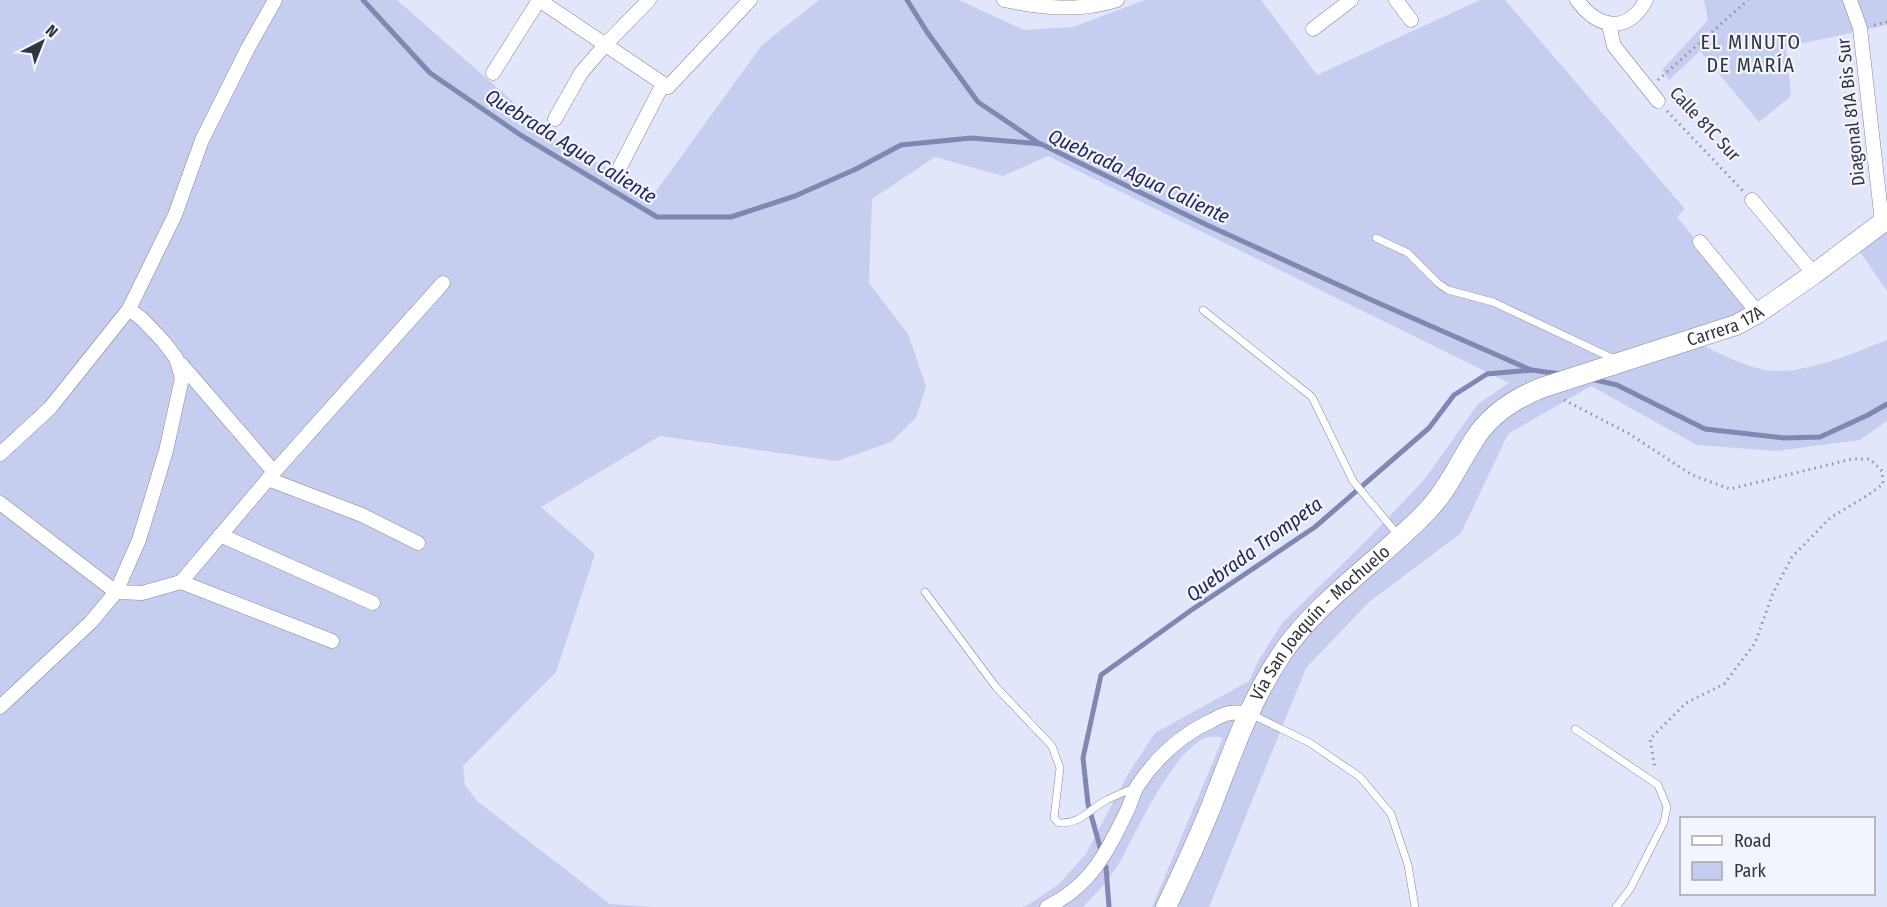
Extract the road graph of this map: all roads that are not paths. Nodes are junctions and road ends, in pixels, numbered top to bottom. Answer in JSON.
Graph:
{"nodes":[{"id":1,"x":275,"y":0,"type":"edge"},
{"id":2,"x":539,"y":0,"type":"edge"},
{"id":3,"x":649,"y":0,"type":"edge"},
{"id":4,"x":1004,"y":0,"type":"edge"},
{"id":5,"x":1117,"y":0,"type":"edge"},
{"id":6,"x":1351,"y":0,"type":"edge"},
{"id":7,"x":1396,"y":0,"type":"edge"},
{"id":8,"x":1576,"y":0,"type":"edge"},
{"id":9,"x":1646,"y":0,"type":"edge"},
{"id":10,"x":1850,"y":0,"type":"edge"},
{"id":11,"x":742,"y":2,"type":"edge"},
{"id":12,"x":1411,"y":20,"type":"dead end"},
{"id":13,"x":1609,"y":25,"type":"junction"},
{"id":14,"x":1313,"y":29,"type":"dead end"},
{"id":15,"x":605,"y":45,"type":"junction"},
{"id":16,"x":493,"y":73,"type":"dead end"},
{"id":17,"x":666,"y":85,"type":"junction"},
{"id":18,"x":1658,"y":101,"type":"road end"},
{"id":19,"x":555,"y":119,"type":"dead end"},
{"id":20,"x":620,"y":167,"type":"dead end"},
{"id":21,"x":1752,"y":200,"type":"road end"},
{"id":22,"x":1884,"y":220,"type":"edge"},
{"id":23,"x":1376,"y":238,"type":"dead end"},
{"id":24,"x":1700,"y":242,"type":"dead end"},
{"id":25,"x":1814,"y":274,"type":"junction"},
{"id":26,"x":443,"y":283,"type":"dead end"},
{"id":27,"x":129,"y":309,"type":"junction"},
{"id":28,"x":1203,"y":310,"type":"dead end"},
{"id":29,"x":1758,"y":313,"type":"junction"},
{"id":30,"x":176,"y":358,"type":"junction"},
{"id":31,"x":1621,"y":362,"type":"junction"},
{"id":32,"x":1541,"y":388,"type":"joint"},
{"id":33,"x":0,"y":454,"type":"edge"},
{"id":34,"x":271,"y":476,"type":"junction"},
{"id":35,"x":0,"y":503,"type":"edge"},
{"id":36,"x":220,"y":535,"type":"junction"},
{"id":37,"x":1400,"y":537,"type":"junction"},
{"id":38,"x":418,"y":543,"type":"dead end"},
{"id":39,"x":181,"y":582,"type":"junction"},
{"id":40,"x":116,"y":592,"type":"junction"},
{"id":41,"x":925,"y":592,"type":"dead end"},
{"id":42,"x":373,"y":603,"type":"dead end"},
{"id":43,"x":332,"y":641,"type":"dead end"},
{"id":44,"x":0,"y":708,"type":"edge"},
{"id":45,"x":1248,"y":713,"type":"junction"},
{"id":46,"x":1575,"y":729,"type":"dead end"},
{"id":47,"x":1137,"y":787,"type":"junction"},
{"id":48,"x":1047,"y":907,"type":"edge"},
{"id":49,"x":1166,"y":907,"type":"edge"},
{"id":50,"x":1415,"y":907,"type":"edge"},
{"id":51,"x":1616,"y":907,"type":"edge"}],
"edges":[{"from":1,"to":27,"type":"street"},
{"from":2,"to":15,"type":"street"},
{"from":2,"to":16,"type":"street"},
{"from":3,"to":15,"type":"street"},
{"from":4,"to":5,"type":"street"},
{"from":6,"to":14,"type":"street"},
{"from":7,"to":12,"type":"street"},
{"from":8,"to":13,"type":"street"},
{"from":9,"to":13,"type":"street"},
{"from":10,"to":22,"type":"street","name":"Diagonal 81A Bis Sur"},
{"from":11,"to":17,"type":"street"},
{"from":13,"to":18,"type":"street","name":"Calle 81C Sur"},
{"from":15,"to":17,"type":"street"},
{"from":15,"to":19,"type":"street"},
{"from":17,"to":20,"type":"street"},
{"from":21,"to":25,"type":"street"},
{"from":22,"to":25,"type":"street","name":"Carrera 17A"},
{"from":23,"to":31,"type":"lane"},
{"from":24,"to":29,"type":"street"},
{"from":25,"to":29,"type":"street","name":"Carrera 17A"},
{"from":26,"to":34,"type":"street"},
{"from":27,"to":30,"type":"street"},
{"from":27,"to":33,"type":"street"},
{"from":28,"to":37,"type":"lane"},
{"from":29,"to":31,"type":"street","name":"Carrera 17A"},
{"from":30,"to":34,"type":"street"},
{"from":30,"to":40,"type":"street"},
{"from":31,"to":32,"type":"street","name":"Carrera 17A"},
{"from":32,"to":37,"type":"street","name":"Vía San Joaquín - Mochuelo"},
{"from":34,"to":36,"type":"street"},
{"from":34,"to":38,"type":"street"},
{"from":35,"to":40,"type":"street"},
{"from":36,"to":39,"type":"street"},
{"from":36,"to":42,"type":"street"},
{"from":37,"to":45,"type":"street","name":"Vía San Joaquín - Mochuelo"},
{"from":39,"to":40,"type":"street"},
{"from":39,"to":43,"type":"street"},
{"from":40,"to":44,"type":"street"},
{"from":41,"to":47,"type":"lane"},
{"from":45,"to":47,"type":"street"},
{"from":45,"to":49,"type":"street","name":"Vía San Joaquín - Mochuelo"},
{"from":45,"to":50,"type":"lane"},
{"from":46,"to":51,"type":"lane"},
{"from":47,"to":48,"type":"street"}]}
